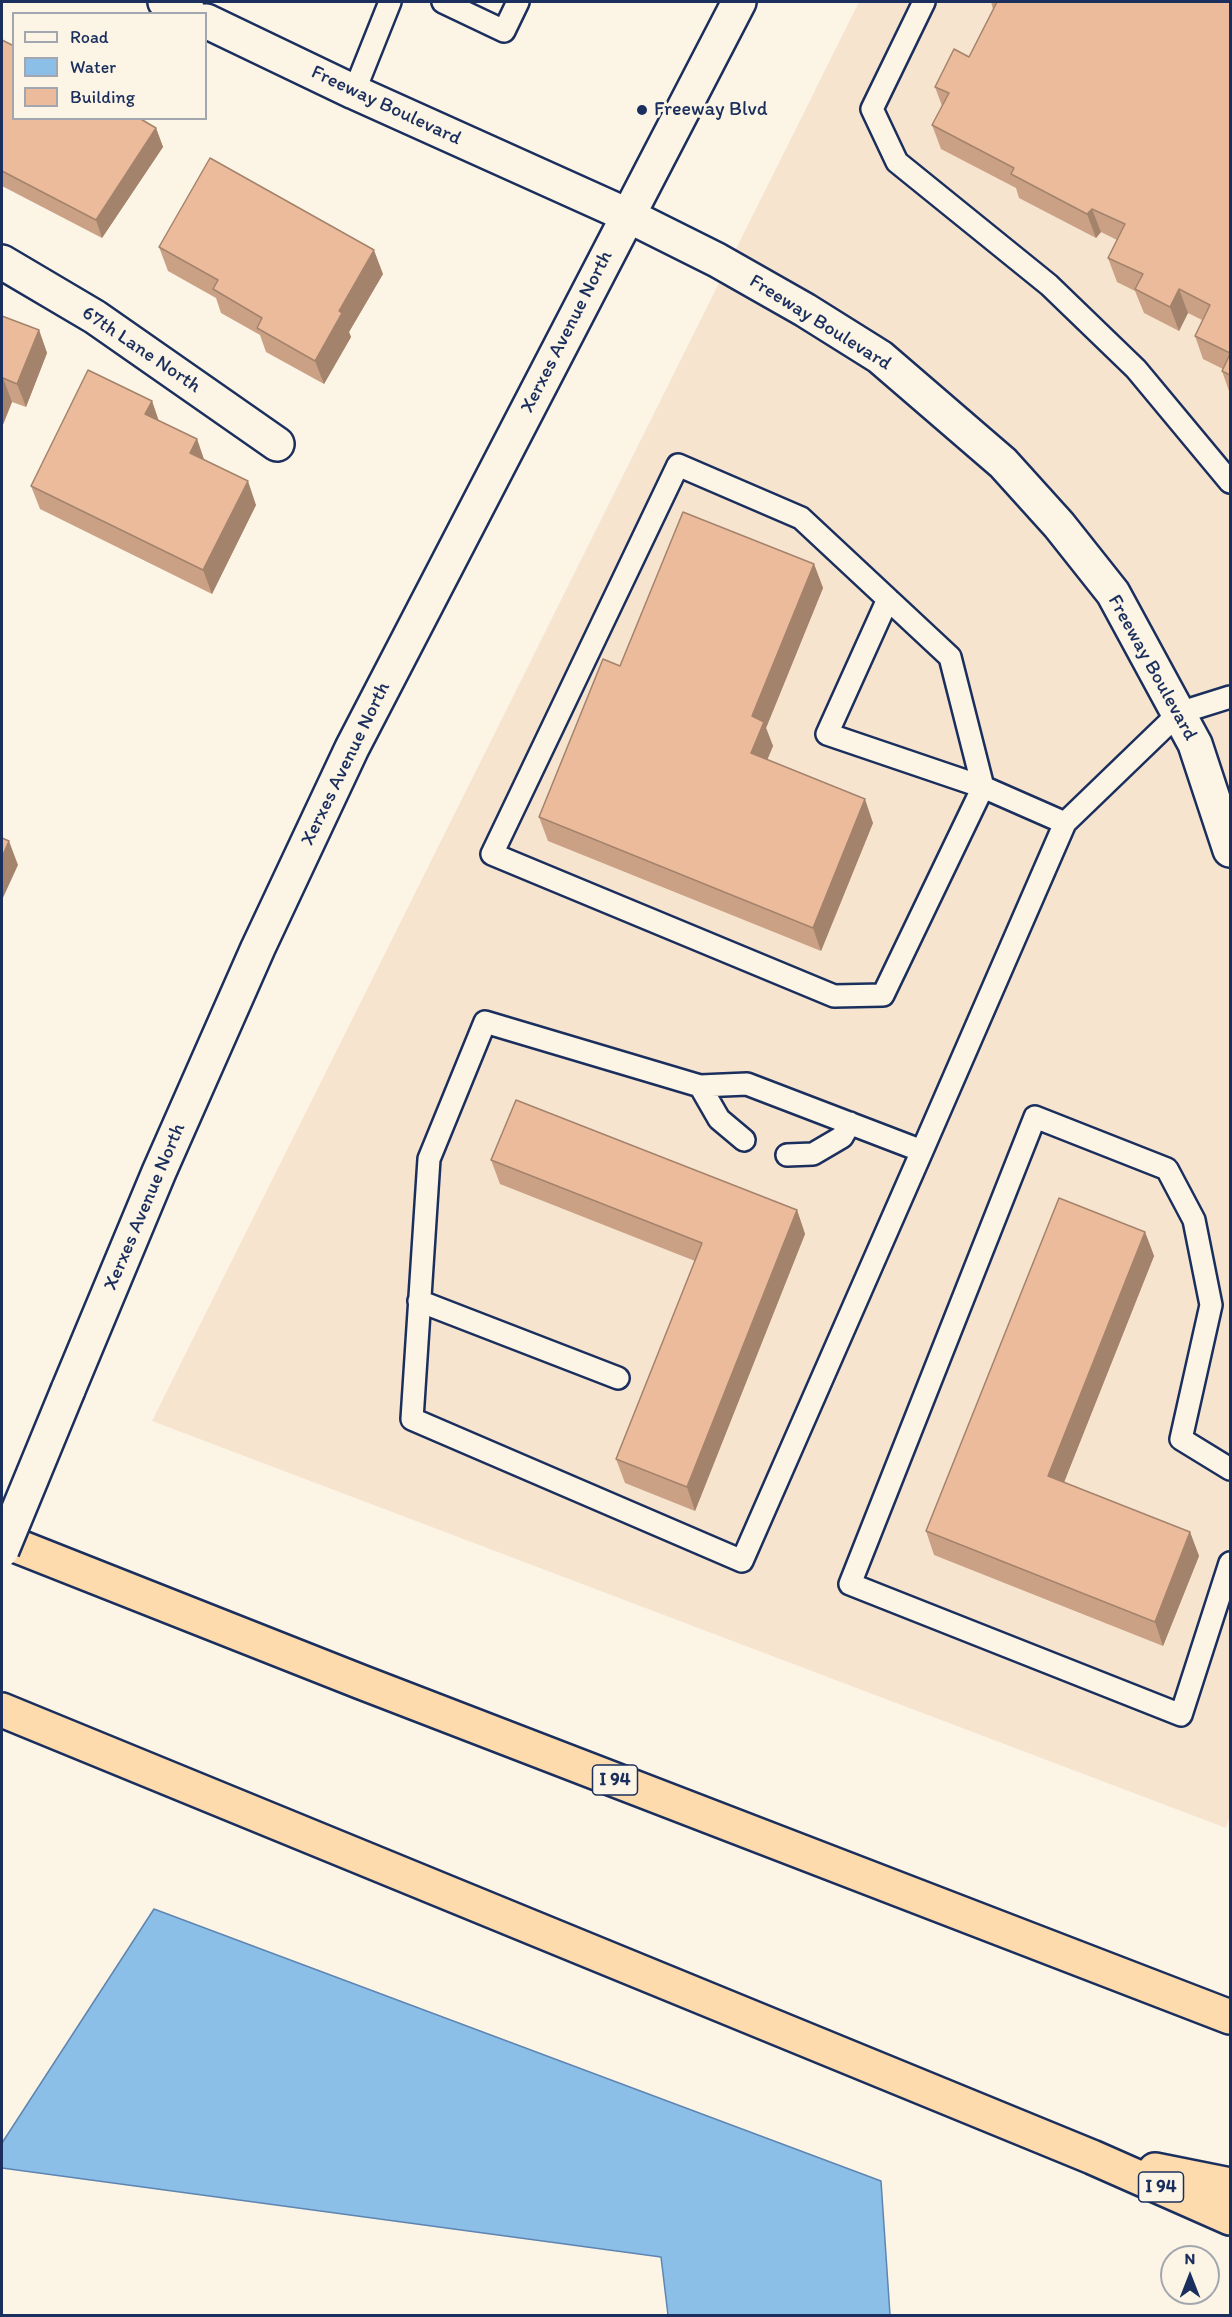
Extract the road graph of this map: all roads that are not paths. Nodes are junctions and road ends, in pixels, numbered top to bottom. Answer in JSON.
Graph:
{"nodes":[{"id":1,"x":165,"y":2,"type":"edge"},
{"id":2,"x":390,"y":2,"type":"edge"},
{"id":3,"x":442,"y":2,"type":"edge"},
{"id":4,"x":518,"y":2,"type":"edge"},
{"id":5,"x":739,"y":2,"type":"edge"},
{"id":6,"x":924,"y":2,"type":"edge"},
{"id":7,"x":186,"y":12,"type":"edge"},
{"id":8,"x":207,"y":21,"type":"edge"},
{"id":9,"x":354,"y":92,"type":"junction"},
{"id":10,"x":627,"y":215,"type":"junction"},
{"id":11,"x":2,"y":262,"type":"edge"},
{"id":12,"x":277,"y":444,"type":"dead end"},
{"id":13,"x":1230,"y":482,"type":"edge"},
{"id":14,"x":888,"y":599,"type":"junction"},
{"id":15,"x":1230,"y":697,"type":"edge"},
{"id":16,"x":1179,"y":713,"type":"junction"},
{"id":17,"x":983,"y":787,"type":"junction"},
{"id":18,"x":1065,"y":823,"type":"junction"},
{"id":19,"x":1230,"y":850,"type":"edge"},
{"id":20,"x":700,"y":1086,"type":"junction"},
{"id":21,"x":850,"y":1123,"type":"junction"},
{"id":22,"x":744,"y":1140,"type":"dead end"},
{"id":23,"x":922,"y":1151,"type":"junction"},
{"id":24,"x":787,"y":1155,"type":"dead end"},
{"id":25,"x":419,"y":1301,"type":"junction"},
{"id":26,"x":1221,"y":1302,"type":"edge"},
{"id":27,"x":618,"y":1378,"type":"dead end"},
{"id":28,"x":1230,"y":1469,"type":"edge"},
{"id":29,"x":2,"y":1540,"type":"edge"},
{"id":30,"x":2,"y":1550,"type":"edge"},
{"id":31,"x":1230,"y":1563,"type":"edge"},
{"id":32,"x":2,"y":1710,"type":"edge"},
{"id":33,"x":1230,"y":2016,"type":"edge"},
{"id":34,"x":1092,"y":2157,"type":"junction"},
{"id":35,"x":1230,"y":2185,"type":"edge"},
{"id":36,"x":1230,"y":2218,"type":"edge"}],
"edges":[{"from":1,"to":7,"type":"street"},
{"from":2,"to":9,"type":"lane"},
{"from":3,"to":4,"type":"lane"},
{"from":5,"to":10,"type":"street","name":"Xerxes Avenue North"},
{"from":6,"to":13,"type":"lane"},
{"from":8,"to":9,"type":"street","name":"Freeway Boulevard"},
{"from":9,"to":10,"type":"street","name":"Freeway Boulevard"},
{"from":10,"to":16,"type":"street","name":"Freeway Boulevard"},
{"from":10,"to":30,"type":"street","name":"Xerxes Avenue North","bridge":true},
{"from":11,"to":12,"type":"street","name":"67th Lane North"},
{"from":14,"to":17,"type":"lane"},
{"from":14,"to":17,"type":"lane"},
{"from":14,"to":17,"type":"lane"},
{"from":15,"to":16,"type":"lane"},
{"from":16,"to":18,"type":"lane"},
{"from":16,"to":19,"type":"street","name":"Freeway Boulevard"},
{"from":17,"to":18,"type":"lane"},
{"from":18,"to":23,"type":"lane"},
{"from":20,"to":21,"type":"lane"},
{"from":20,"to":22,"type":"lane"},
{"from":20,"to":25,"type":"lane"},
{"from":21,"to":23,"type":"lane"},
{"from":21,"to":24,"type":"lane"},
{"from":23,"to":25,"type":"lane"},
{"from":25,"to":27,"type":"lane"},
{"from":26,"to":28,"type":"lane"},
{"from":26,"to":31,"type":"lane"},
{"from":29,"to":33,"type":"highway","number":"I 94"},
{"from":32,"to":34,"type":"highway","number":"I 94"},
{"from":34,"to":35,"type":"highway"},
{"from":34,"to":36,"type":"highway","number":"I 94"}]}
